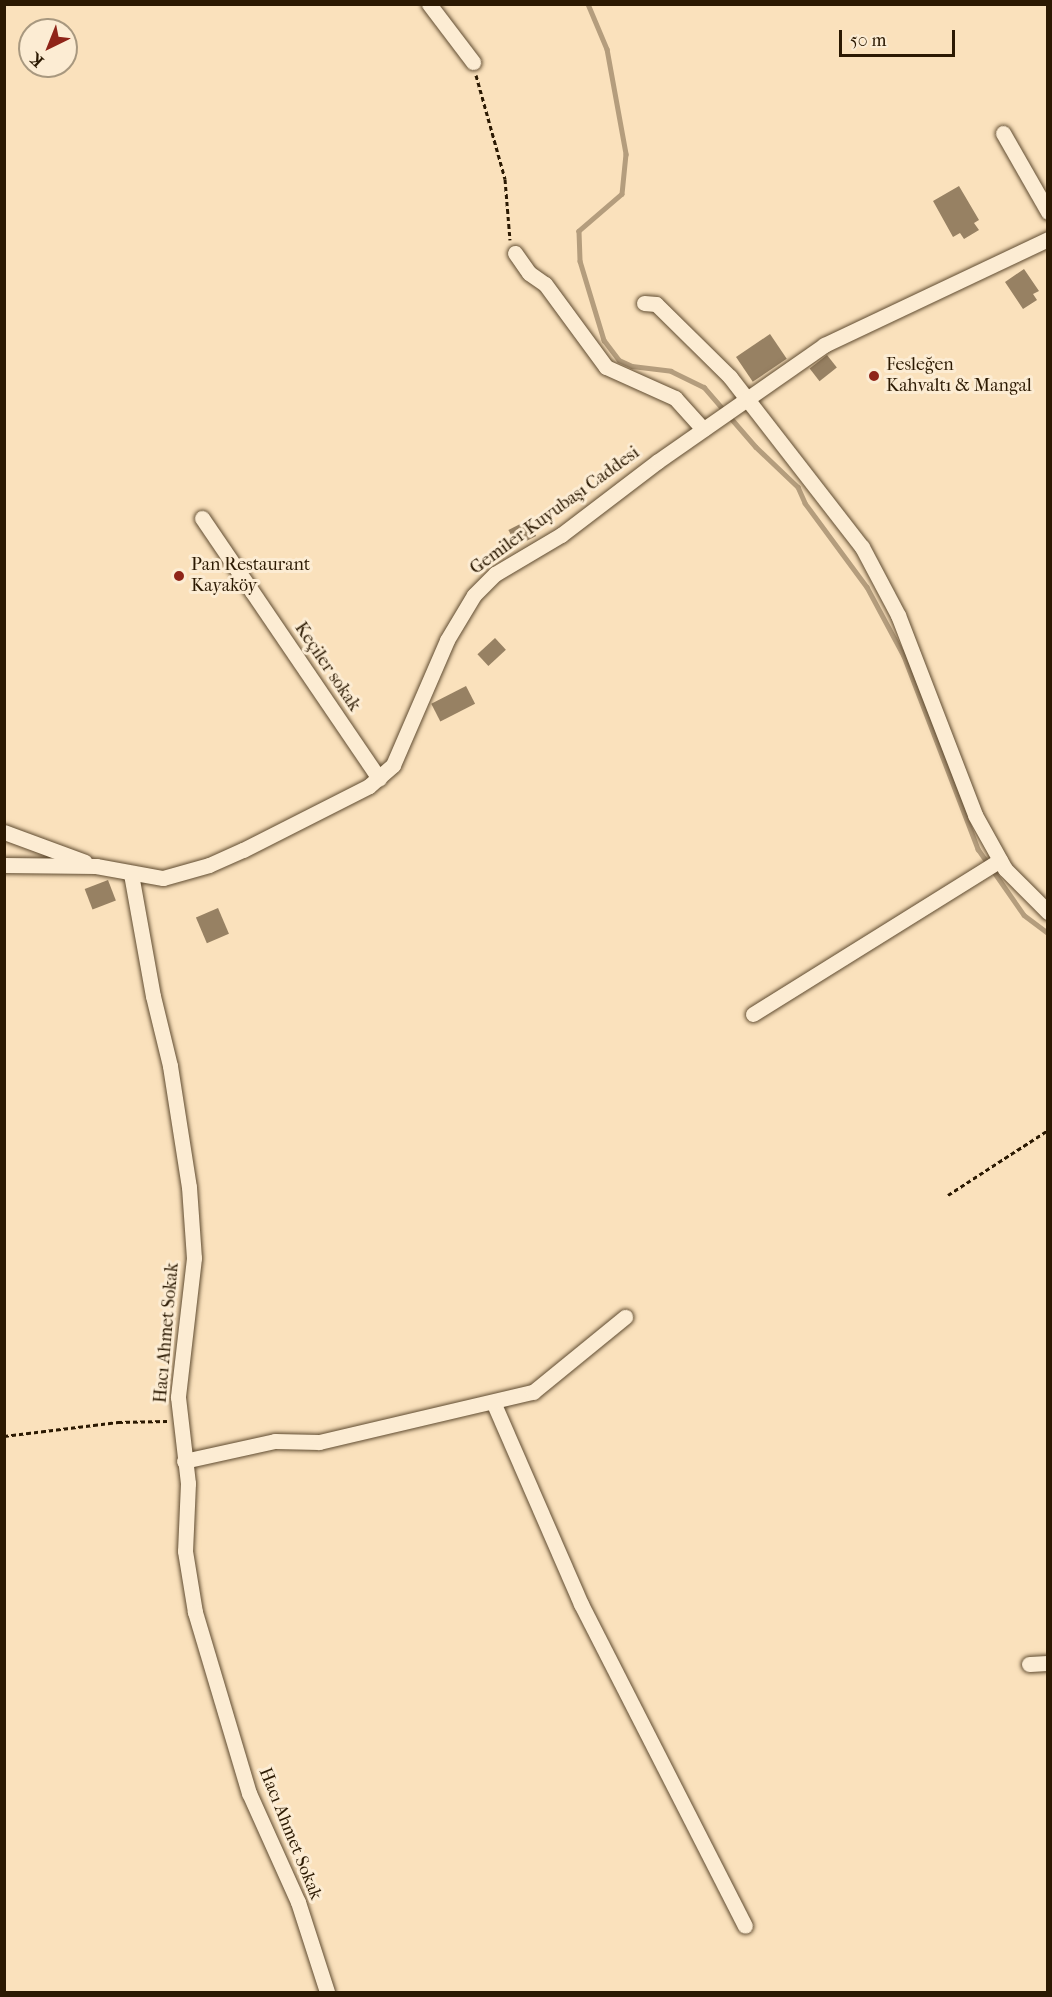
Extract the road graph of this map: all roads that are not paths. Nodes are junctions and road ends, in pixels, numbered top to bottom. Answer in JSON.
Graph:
{"nodes":[{"id":1,"x":429,"y":4,"type":"edge"},
{"id":2,"x":473,"y":62,"type":"road end"},
{"id":3,"x":1003,"y":134,"type":"dead end"},
{"id":4,"x":1047,"y":212,"type":"edge"},
{"id":5,"x":1047,"y":239,"type":"edge"},
{"id":6,"x":514,"y":253,"type":"road end"},
{"id":7,"x":644,"y":303,"type":"dead end"},
{"id":8,"x":743,"y":402,"type":"junction"},
{"id":9,"x":703,"y":429,"type":"junction"},
{"id":10,"x":202,"y":518,"type":"dead end"},
{"id":11,"x":379,"y":778,"type":"junction"},
{"id":12,"x":4,"y":832,"type":"edge"},
{"id":13,"x":999,"y":861,"type":"junction"},
{"id":14,"x":4,"y":865,"type":"edge"},
{"id":15,"x":96,"y":866,"type":"junction"},
{"id":16,"x":131,"y":874,"type":"junction"},
{"id":17,"x":1047,"y":912,"type":"edge"},
{"id":18,"x":753,"y":1014,"type":"dead end"},
{"id":19,"x":625,"y":1317,"type":"dead end"},
{"id":20,"x":494,"y":1404,"type":"junction"},
{"id":21,"x":184,"y":1461,"type":"junction"},
{"id":22,"x":1047,"y":1663,"type":"edge"},
{"id":23,"x":1029,"y":1664,"type":"dead end"},
{"id":24,"x":745,"y":1926,"type":"dead end"},
{"id":25,"x":327,"y":1992,"type":"edge"}],
"edges":[{"from":1,"to":2,"type":"street"},
{"from":3,"to":4,"type":"street"},
{"from":5,"to":8,"type":"street","name":"Gemiler Kuyubaşı Caddesi"},
{"from":6,"to":9,"type":"street"},
{"from":7,"to":8,"type":"street"},
{"from":8,"to":9,"type":"street","name":"Gemiler Kuyubaşı Caddesi"},
{"from":8,"to":13,"type":"street"},
{"from":9,"to":11,"type":"street","name":"Gemiler Kuyubaşı Caddesi"},
{"from":10,"to":11,"type":"street","name":"Keçiler sokak"},
{"from":11,"to":16,"type":"street","name":"Gemiler Kuyubaşı Caddesi"},
{"from":12,"to":15,"type":"street"},
{"from":13,"to":17,"type":"street"},
{"from":13,"to":18,"type":"street"},
{"from":14,"to":15,"type":"street"},
{"from":15,"to":16,"type":"street"},
{"from":16,"to":21,"type":"street","name":"Hacı Ahmet Sokak"},
{"from":19,"to":20,"type":"street"},
{"from":20,"to":21,"type":"street"},
{"from":20,"to":24,"type":"street"},
{"from":21,"to":25,"type":"street","name":"Hacı Ahmet Sokak"},
{"from":22,"to":23,"type":"street"}]}
